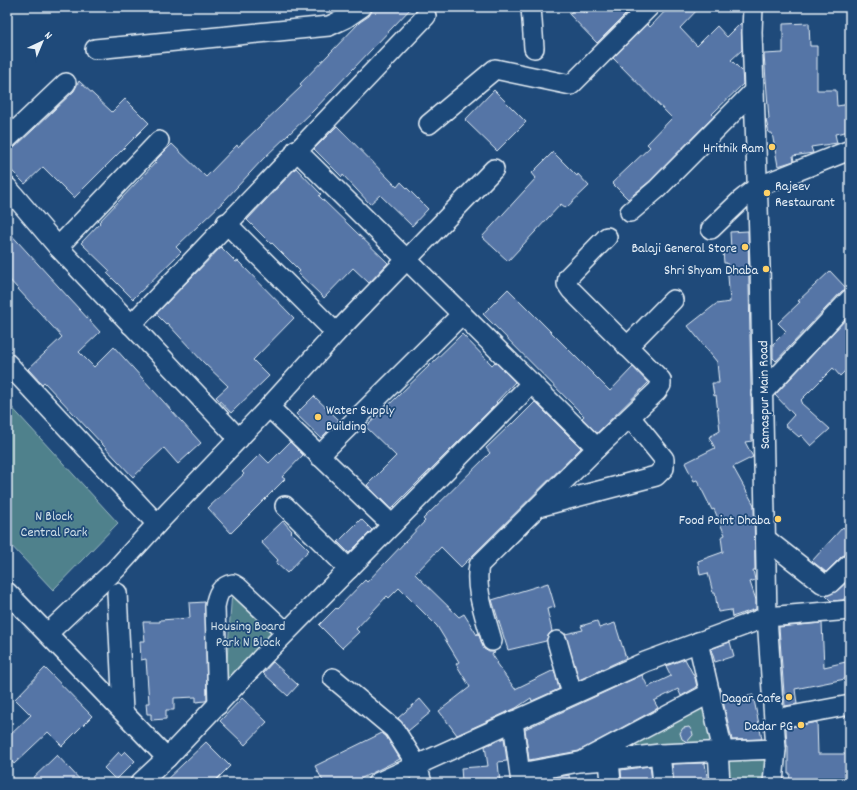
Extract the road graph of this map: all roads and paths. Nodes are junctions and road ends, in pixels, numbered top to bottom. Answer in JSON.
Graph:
{"nodes":[{"id":1,"x":362,"y":7,"type":"edge"},
{"id":2,"x":531,"y":7,"type":"edge"},
{"id":3,"x":649,"y":7,"type":"edge"},
{"id":4,"x":753,"y":7,"type":"edge"},
{"id":5,"x":426,"y":16,"type":"dead end"},
{"id":6,"x":534,"y":48,"type":"dead end"},
{"id":7,"x":95,"y":49,"type":"dead end"},
{"id":8,"x":66,"y":83,"type":"dead end"},
{"id":9,"x":754,"y":91,"type":"junction"},
{"id":10,"x":429,"y":124,"type":"dead end"},
{"id":11,"x":7,"y":139,"type":"edge"},
{"id":12,"x":159,"y":141,"type":"dead end"},
{"id":13,"x":296,"y":150,"type":"junction"},
{"id":14,"x":850,"y":150,"type":"edge"},
{"id":15,"x":494,"y":169,"type":"dead end"},
{"id":16,"x":7,"y":187,"type":"edge"},
{"id":17,"x":757,"y":187,"type":"junction"},
{"id":18,"x":630,"y":212,"type":"dead end"},
{"id":19,"x":226,"y":223,"type":"junction"},
{"id":20,"x":711,"y":229,"type":"dead end"},
{"id":21,"x":607,"y":237,"type":"dead end"},
{"id":22,"x":58,"y":247,"type":"junction"},
{"id":23,"x":407,"y":260,"type":"junction"},
{"id":24,"x":850,"y":299,"type":"edge"},
{"id":25,"x":673,"y":300,"type":"dead end"},
{"id":26,"x":462,"y":314,"type":"junction"},
{"id":27,"x":131,"y":324,"type":"junction"},
{"id":28,"x":336,"y":333,"type":"junction"},
{"id":29,"x":627,"y":347,"type":"junction"},
{"id":30,"x":7,"y":363,"type":"edge"},
{"id":31,"x":532,"y":384,"type":"junction"},
{"id":32,"x":762,"y":393,"type":"junction"},
{"id":33,"x":269,"y":407,"type":"junction"},
{"id":34,"x":630,"y":417,"type":"junction"},
{"id":35,"x":239,"y":439,"type":"junction"},
{"id":36,"x":597,"y":448,"type":"junction"},
{"id":37,"x":319,"y":456,"type":"junction"},
{"id":38,"x":285,"y":506,"type":"dead end"},
{"id":39,"x":537,"y":508,"type":"junction"},
{"id":40,"x":157,"y":524,"type":"junction"},
{"id":41,"x":392,"y":525,"type":"junction"},
{"id":42,"x":766,"y":539,"type":"junction"},
{"id":43,"x":850,"y":564,"type":"edge"},
{"id":44,"x":349,"y":568,"type":"junction"},
{"id":45,"x":7,"y":592,"type":"edge"},
{"id":46,"x":118,"y":593,"type":"dead end"},
{"id":47,"x":850,"y":610,"type":"edge"},
{"id":48,"x":767,"y":617,"type":"junction"},
{"id":49,"x":286,"y":632,"type":"junction"},
{"id":50,"x":48,"y":633,"type":"junction"},
{"id":51,"x":492,"y":641,"type":"dead end"},
{"id":52,"x":557,"y":641,"type":"dead end"},
{"id":53,"x":698,"y":642,"type":"junction"},
{"id":54,"x":333,"y":678,"type":"dead end"},
{"id":55,"x":710,"y":693,"type":"junction"},
{"id":56,"x":572,"y":694,"type":"junction"},
{"id":57,"x":218,"y":705,"type":"junction"},
{"id":58,"x":850,"y":705,"type":"edge"},
{"id":59,"x":122,"y":711,"type":"junction"},
{"id":60,"x":775,"y":719,"type":"junction"},
{"id":61,"x":513,"y":720,"type":"junction"},
{"id":62,"x":776,"y":749,"type":"junction"},
{"id":63,"x":720,"y":751,"type":"junction"},
{"id":64,"x":660,"y":754,"type":"junction"},
{"id":65,"x":167,"y":758,"type":"junction"},
{"id":66,"x":609,"y":760,"type":"junction"},
{"id":67,"x":579,"y":762,"type":"junction"},
{"id":68,"x":420,"y":774,"type":"edge"},
{"id":69,"x":520,"y":778,"type":"edge"},
{"id":70,"x":140,"y":783,"type":"edge"},
{"id":71,"x":377,"y":783,"type":"edge"},
{"id":72,"x":611,"y":783,"type":"edge"},
{"id":73,"x":663,"y":783,"type":"edge"},
{"id":74,"x":720,"y":783,"type":"edge"},
{"id":75,"x":773,"y":783,"type":"edge"}],
"edges":[{"from":1,"to":7,"type":"street"},
{"from":2,"to":6,"type":"street"},
{"from":3,"to":10,"type":"street"},
{"from":4,"to":9,"type":"street","name":"Samaspur Main Road"},
{"from":5,"to":13,"type":"street"},
{"from":8,"to":11,"type":"street"},
{"from":9,"to":17,"type":"street","name":"Samaspur Main Road"},
{"from":9,"to":18,"type":"street"},
{"from":12,"to":22,"type":"street"},
{"from":13,"to":19,"type":"street"},
{"from":13,"to":23,"type":"street"},
{"from":14,"to":17,"type":"street"},
{"from":15,"to":23,"type":"street"},
{"from":16,"to":22,"type":"street"},
{"from":17,"to":20,"type":"street"},
{"from":17,"to":32,"type":"street","name":"Samaspur Main Road"},
{"from":19,"to":27,"type":"street"},
{"from":19,"to":28,"type":"street"},
{"from":21,"to":29,"type":"street"},
{"from":22,"to":27,"type":"street"},
{"from":23,"to":26,"type":"street"},
{"from":23,"to":28,"type":"street"},
{"from":24,"to":32,"type":"street"},
{"from":25,"to":29,"type":"street"},
{"from":26,"to":31,"type":"street"},
{"from":26,"to":37,"type":"street"},
{"from":27,"to":35,"type":"street"},
{"from":28,"to":33,"type":"street"},
{"from":29,"to":34,"type":"street"},
{"from":30,"to":40,"type":"street"},
{"from":31,"to":36,"type":"street"},
{"from":31,"to":41,"type":"street"},
{"from":32,"to":42,"type":"street","name":"Samaspur Main Road"},
{"from":33,"to":35,"type":"street"},
{"from":33,"to":37,"type":"street"},
{"from":34,"to":36,"type":"street"},
{"from":34,"to":39,"type":"street"},
{"from":35,"to":40,"type":"street"},
{"from":36,"to":39,"type":"street"},
{"from":37,"to":41,"type":"street"},
{"from":38,"to":44,"type":"street"},
{"from":39,"to":51,"type":"street"},
{"from":40,"to":50,"type":"street"},
{"from":41,"to":44,"type":"street"},
{"from":42,"to":43,"type":"street"},
{"from":42,"to":48,"type":"street","name":"Samaspur Main Road"},
{"from":44,"to":49,"type":"street"},
{"from":45,"to":50,"type":"street"},
{"from":46,"to":59,"type":"street"},
{"from":47,"to":48,"type":"street"},
{"from":48,"to":53,"type":"street"},
{"from":48,"to":60,"type":"street","name":"Samaspur Main Road"},
{"from":49,"to":57,"type":"street"},
{"from":49,"to":57,"type":"street"},
{"from":50,"to":59,"type":"street"},
{"from":52,"to":56,"type":"street"},
{"from":53,"to":55,"type":"street"},
{"from":53,"to":56,"type":"street"},
{"from":54,"to":68,"type":"street"},
{"from":55,"to":63,"type":"street"},
{"from":55,"to":67,"type":"street"},
{"from":56,"to":61,"type":"street"},
{"from":57,"to":65,"type":"street"},
{"from":58,"to":60,"type":"street"},
{"from":59,"to":65,"type":"street"},
{"from":60,"to":62,"type":"street","name":"Samaspur Main Road"},
{"from":61,"to":68,"type":"street"},
{"from":61,"to":69,"type":"street"},
{"from":62,"to":63,"type":"street"},
{"from":62,"to":75,"type":"street","name":"Samaspur Main Road"},
{"from":63,"to":64,"type":"street"},
{"from":63,"to":74,"type":"street"},
{"from":64,"to":66,"type":"street"},
{"from":64,"to":73,"type":"street"},
{"from":65,"to":70,"type":"street"},
{"from":66,"to":67,"type":"street"},
{"from":66,"to":72,"type":"street"},
{"from":67,"to":69,"type":"street"},
{"from":68,"to":71,"type":"street"}]}
